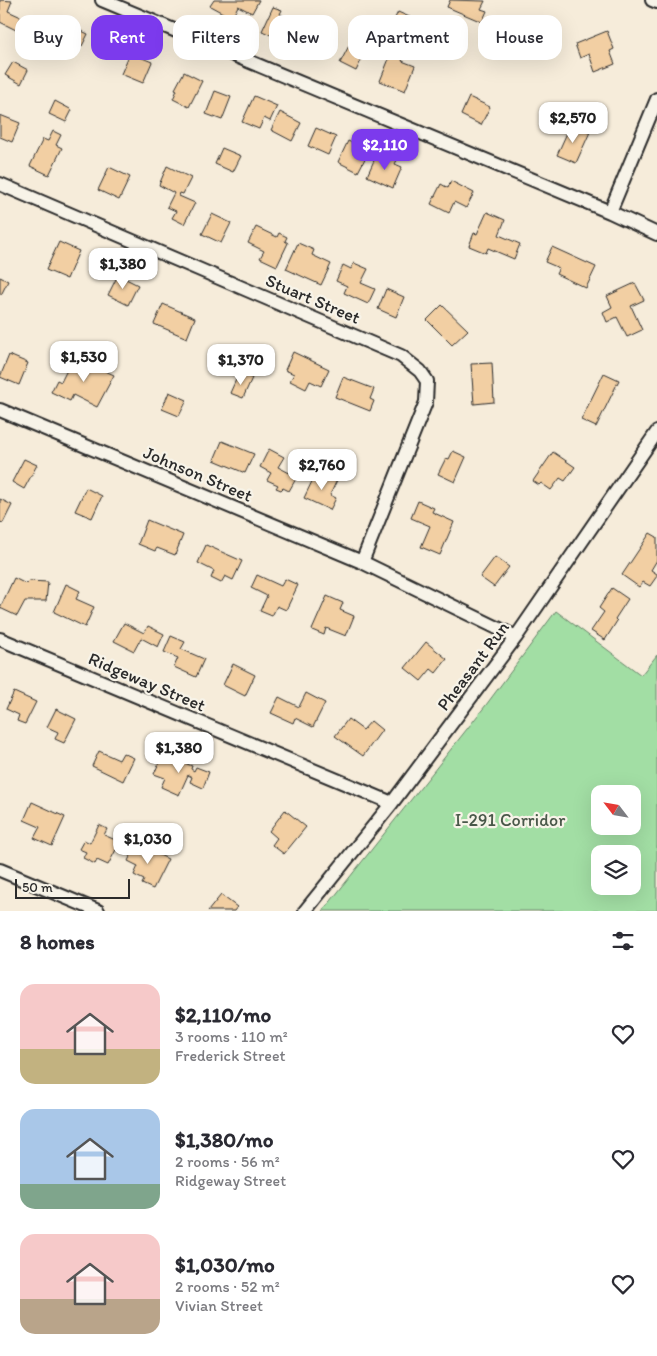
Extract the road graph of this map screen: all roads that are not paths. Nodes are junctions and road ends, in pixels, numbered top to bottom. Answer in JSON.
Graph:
{"nodes":[{"id":1,"x":102,"y":0,"type":"edge"},
{"id":2,"x":652,"y":0,"type":"edge"},
{"id":3,"x":657,"y":2,"type":"edge"},
{"id":4,"x":657,"y":99,"type":"edge"},
{"id":5,"x":0,"y":184,"type":"edge"},
{"id":6,"x":610,"y":212,"type":"junction"},
{"id":7,"x":657,"y":234,"type":"edge"},
{"id":8,"x":0,"y":410,"type":"edge"},
{"id":9,"x":657,"y":432,"type":"edge"},
{"id":10,"x":362,"y":562,"type":"junction"},
{"id":11,"x":516,"y":637,"type":"junction"},
{"id":12,"x":0,"y":639,"type":"edge"},
{"id":13,"x":392,"y":803,"type":"junction"},
{"id":14,"x":0,"y":870,"type":"edge"},
{"id":15,"x":98,"y":911,"type":"edge"},
{"id":16,"x":305,"y":911,"type":"edge"}],
"edges":[{"from":1,"to":6,"type":"street"},
{"from":2,"to":3,"type":"street"},
{"from":4,"to":6,"type":"street"},
{"from":5,"to":10,"type":"street","name":"Stuart Street"},
{"from":6,"to":7,"type":"street"},
{"from":8,"to":10,"type":"street","name":"Johnson Street"},
{"from":9,"to":11,"type":"street","name":"Pheasant Run"},
{"from":10,"to":11,"type":"street","name":"Johnson Street"},
{"from":11,"to":13,"type":"street","name":"Pheasant Run"},
{"from":12,"to":13,"type":"street","name":"Ridgeway Street"},
{"from":13,"to":16,"type":"street","name":"Pheasant Run"},
{"from":14,"to":15,"type":"street"}]}
